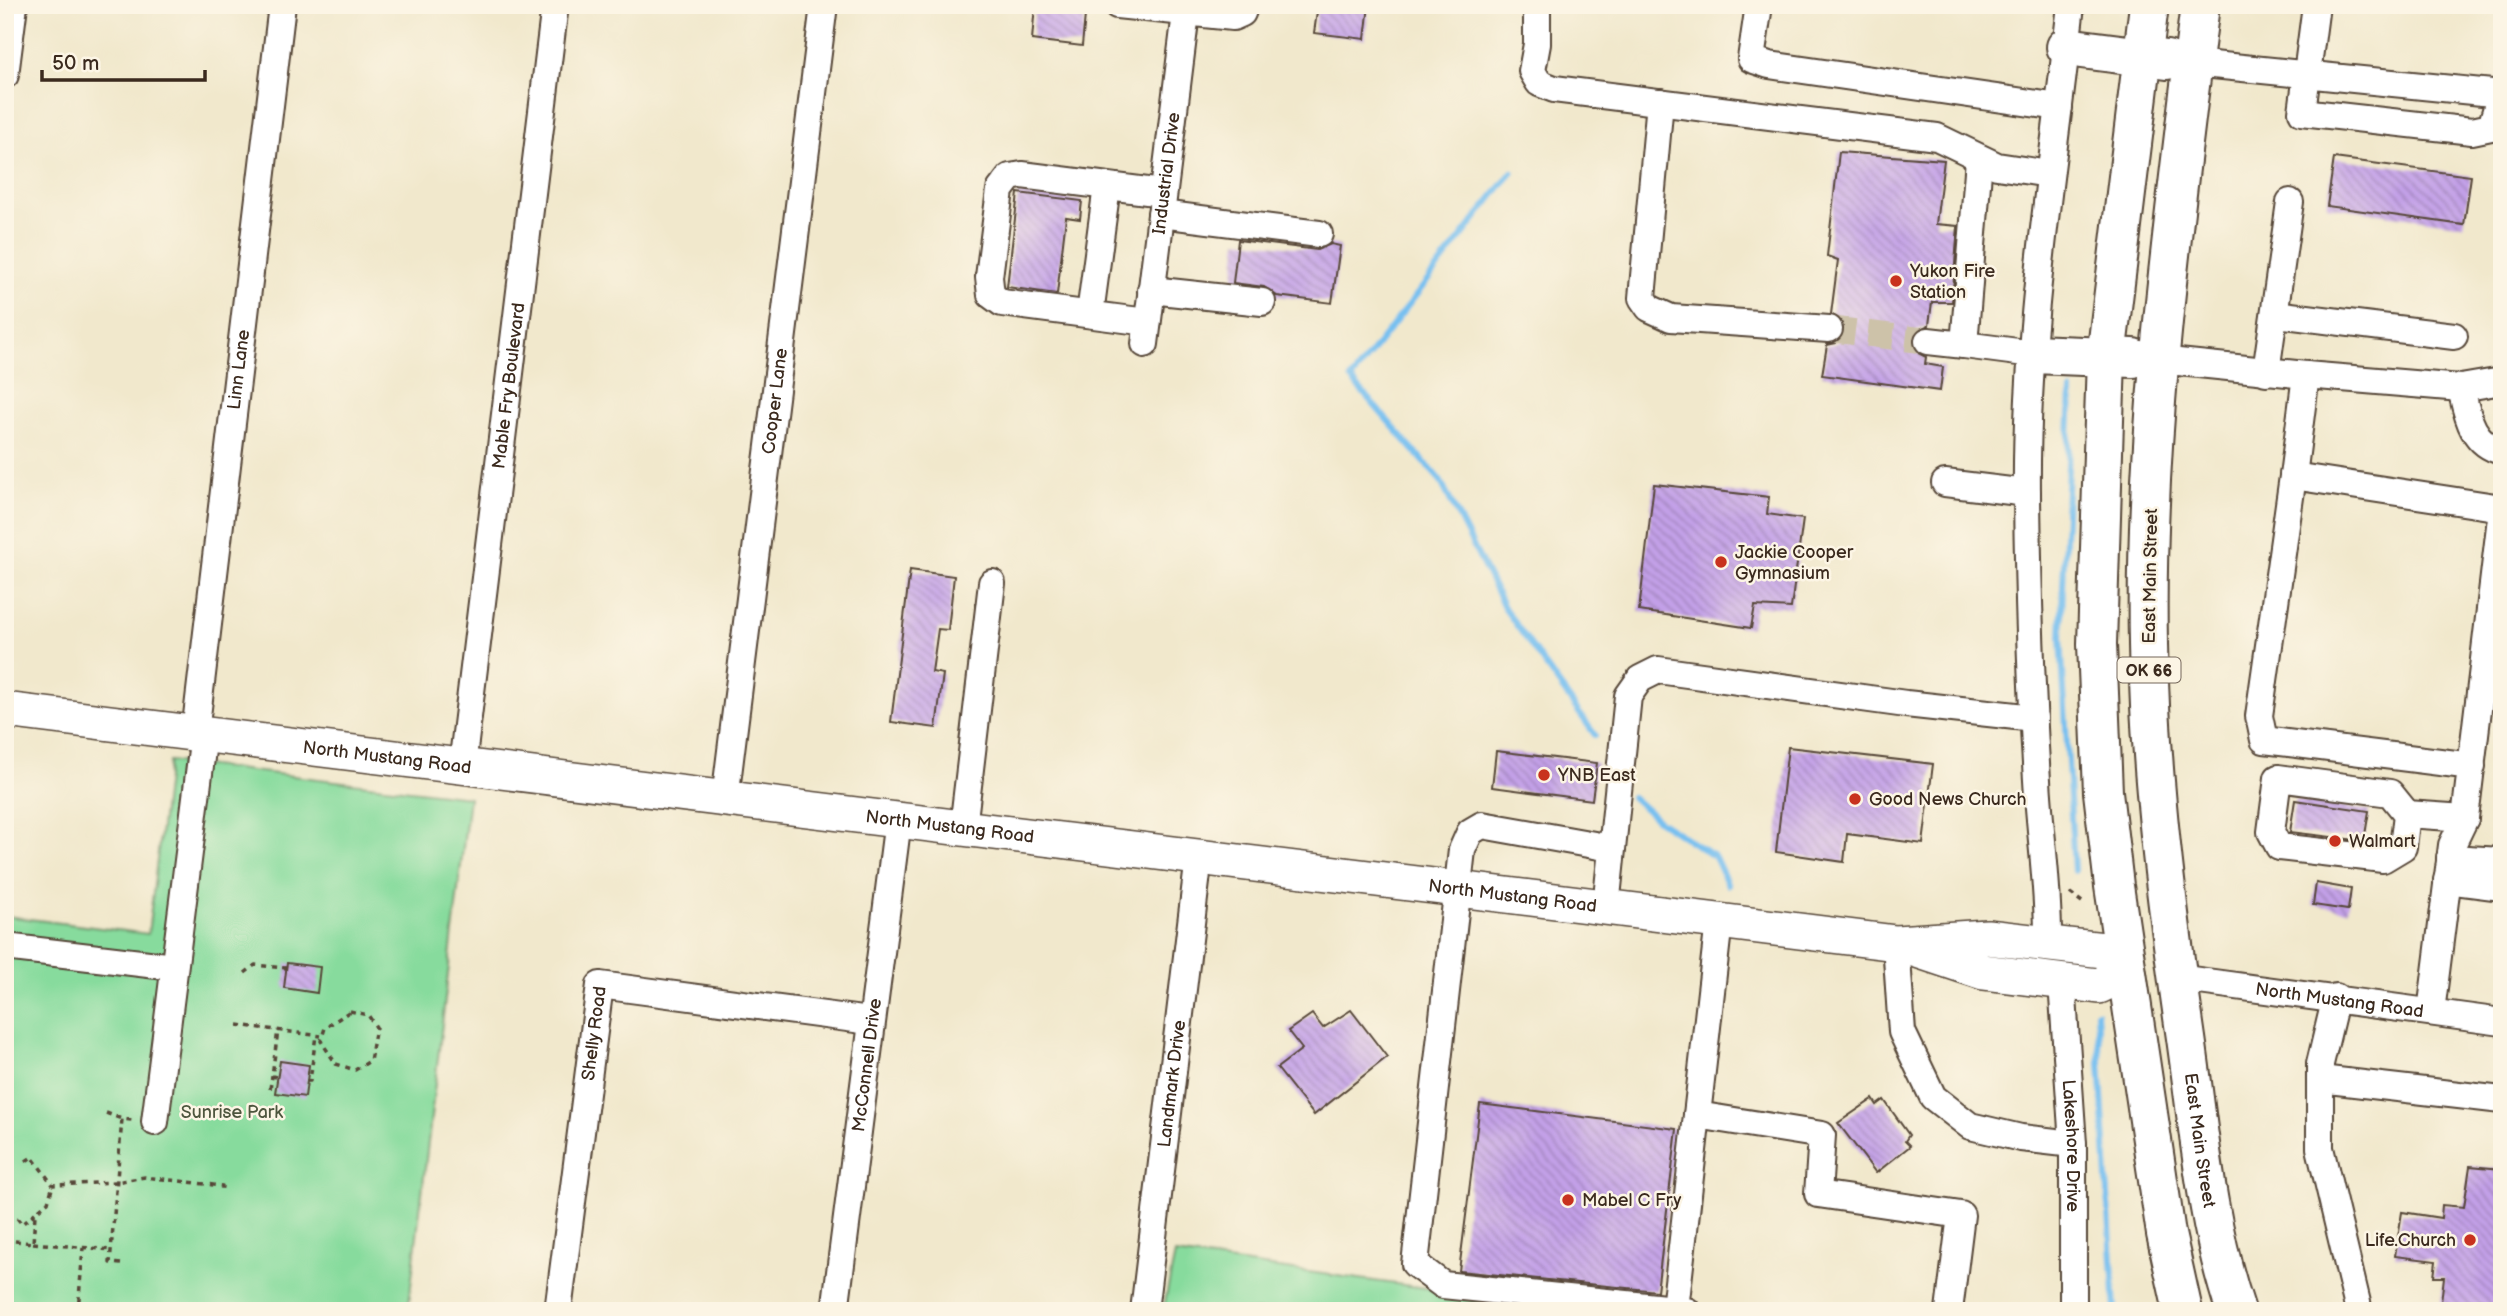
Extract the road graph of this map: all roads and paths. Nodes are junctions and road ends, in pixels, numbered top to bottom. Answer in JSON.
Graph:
{"nodes":[{"id":1,"x":14,"y":5,"type":"edge"},
{"id":2,"x":282,"y":5,"type":"edge"},
{"id":3,"x":555,"y":5,"type":"edge"},
{"id":4,"x":824,"y":5,"type":"edge"},
{"id":5,"x":1117,"y":5,"type":"edge"},
{"id":6,"x":1245,"y":5,"type":"edge"},
{"id":7,"x":1536,"y":5,"type":"edge"},
{"id":8,"x":1759,"y":5,"type":"edge"},
{"id":9,"x":2071,"y":5,"type":"edge"},
{"id":10,"x":2149,"y":5,"type":"edge"},
{"id":11,"x":2200,"y":5,"type":"edge"},
{"id":12,"x":2316,"y":5,"type":"edge"},
{"id":13,"x":1187,"y":9,"type":"edge"},
{"id":14,"x":2066,"y":47,"type":"junction"},
{"id":15,"x":2143,"y":57,"type":"junction"},
{"id":16,"x":2193,"y":63,"type":"junction"},
{"id":17,"x":5,"y":75,"type":"edge"},
{"id":18,"x":2306,"y":76,"type":"junction"},
{"id":19,"x":2501,"y":94,"type":"edge"},
{"id":20,"x":1660,"y":102,"type":"junction"},
{"id":21,"x":2059,"y":107,"type":"junction"},
{"id":22,"x":1979,"y":159,"type":"junction"},
{"id":23,"x":2049,"y":174,"type":"junction"},
{"id":24,"x":1107,"y":186,"type":"junction"},
{"id":25,"x":2290,"y":202,"type":"dead end"},
{"id":26,"x":1162,"y":204,"type":"junction"},
{"id":27,"x":1319,"y":234,"type":"dead end"},
{"id":28,"x":1151,"y":290,"type":"junction"},
{"id":29,"x":1262,"y":302,"type":"dead end"},
{"id":30,"x":1090,"y":314,"type":"junction"},
{"id":31,"x":2276,"y":314,"type":"junction"},
{"id":32,"x":1829,"y":329,"type":"tunnel mouth"},
{"id":33,"x":2454,"y":336,"type":"dead end"},
{"id":34,"x":1927,"y":341,"type":"tunnel mouth"},
{"id":35,"x":1964,"y":345,"type":"junction"},
{"id":36,"x":2033,"y":354,"type":"junction"},
{"id":37,"x":2106,"y":357,"type":"junction"},
{"id":38,"x":2159,"y":360,"type":"junction"},
{"id":39,"x":2266,"y":372,"type":"junction"},
{"id":40,"x":2306,"y":375,"type":"junction"},
{"id":41,"x":2500,"y":375,"type":"edge"},
{"id":42,"x":2461,"y":388,"type":"junction"},
{"id":43,"x":2502,"y":451,"type":"edge"},
{"id":44,"x":2293,"y":476,"type":"junction"},
{"id":45,"x":1945,"y":483,"type":"dead end"},
{"id":46,"x":2027,"y":493,"type":"junction"},
{"id":47,"x":2502,"y":509,"type":"edge"},
{"id":48,"x":992,"y":583,"type":"dead end"},
{"id":49,"x":5,"y":710,"type":"edge"},
{"id":50,"x":2034,"y":718,"type":"junction"},
{"id":51,"x":200,"y":734,"type":"junction"},
{"id":52,"x":2264,"y":740,"type":"junction"},
{"id":53,"x":461,"y":766,"type":"junction"},
{"id":54,"x":2472,"y":766,"type":"junction"},
{"id":55,"x":2278,"y":778,"type":"junction"},
{"id":56,"x":725,"y":799,"type":"junction"},
{"id":57,"x":2407,"y":814,"type":"junction"},
{"id":58,"x":2465,"y":818,"type":"junction"},
{"id":59,"x":898,"y":820,"type":"junction"},
{"id":60,"x":963,"y":828,"type":"junction"},
{"id":61,"x":1611,"y":848,"type":"junction"},
{"id":62,"x":1199,"y":857,"type":"junction"},
{"id":63,"x":2502,"y":861,"type":"edge"},
{"id":64,"x":2449,"y":869,"type":"junction"},
{"id":65,"x":2502,"y":887,"type":"edge"},
{"id":66,"x":1459,"y":889,"type":"junction"},
{"id":67,"x":1606,"y":907,"type":"junction"},
{"id":68,"x":1719,"y":921,"type":"junction"},
{"id":69,"x":1896,"y":943,"type":"junction"},
{"id":70,"x":2048,"y":943,"type":"junction"},
{"id":71,"x":5,"y":947,"type":"edge"},
{"id":72,"x":174,"y":967,"type":"junction"},
{"id":73,"x":286,"y":968,"type":"dead end"},
{"id":74,"x":246,"y":973,"type":"dead end"},
{"id":75,"x":2126,"y":973,"type":"junction"},
{"id":76,"x":2178,"y":978,"type":"junction"},
{"id":77,"x":2062,"y":982,"type":"junction"},
{"id":78,"x":2336,"y":997,"type":"junction"},
{"id":79,"x":2431,"y":1012,"type":"junction"},
{"id":80,"x":870,"y":1021,"type":"junction"},
{"id":81,"x":2502,"y":1021,"type":"edge"},
{"id":82,"x":238,"y":1025,"type":"dead end"},
{"id":83,"x":278,"y":1030,"type":"junction"},
{"id":84,"x":316,"y":1035,"type":"junction"},
{"id":85,"x":321,"y":1036,"type":"junction"},
{"id":86,"x":2320,"y":1079,"type":"junction"},
{"id":87,"x":307,"y":1080,"type":"dead end"},
{"id":88,"x":270,"y":1089,"type":"dead end"},
{"id":89,"x":2502,"y":1100,"type":"edge"},
{"id":90,"x":106,"y":1113,"type":"dead end"},
{"id":91,"x":1697,"y":1115,"type":"junction"},
{"id":92,"x":122,"y":1119,"type":"junction"},
{"id":93,"x":155,"y":1122,"type":"joint"},
{"id":94,"x":2073,"y":1144,"type":"junction"},
{"id":95,"x":26,"y":1161,"type":"dead end"},
{"id":96,"x":116,"y":1182,"type":"junction"},
{"id":97,"x":54,"y":1185,"type":"junction"},
{"id":98,"x":221,"y":1193,"type":"dead end"},
{"id":99,"x":36,"y":1213,"type":"junction"},
{"id":100,"x":17,"y":1218,"type":"dead end"},
{"id":101,"x":5,"y":1240,"type":"edge"},
{"id":102,"x":33,"y":1243,"type":"junction"},
{"id":103,"x":83,"y":1248,"type":"junction"},
{"id":104,"x":112,"y":1250,"type":"junction"},
{"id":105,"x":121,"y":1264,"type":"dead end"},
{"id":106,"x":1681,"y":1310,"type":"edge"},
{"id":107,"x":78,"y":1311,"type":"edge"},
{"id":108,"x":558,"y":1311,"type":"edge"},
{"id":109,"x":835,"y":1311,"type":"edge"},
{"id":110,"x":1144,"y":1311,"type":"edge"},
{"id":111,"x":1949,"y":1311,"type":"edge"},
{"id":112,"x":2073,"y":1311,"type":"edge"},
{"id":113,"x":2183,"y":1311,"type":"edge"},
{"id":114,"x":2236,"y":1311,"type":"edge"},
{"id":115,"x":2359,"y":1311,"type":"edge"}],
"edges":[{"from":1,"to":17,"type":"street"},
{"from":2,"to":51,"type":"street","name":"Linn Lane"},
{"from":3,"to":53,"type":"street","name":"Mable Fry Boulevard"},
{"from":4,"to":56,"type":"street","name":"Cooper Lane"},
{"from":5,"to":13,"type":"street"},
{"from":6,"to":13,"type":"street"},
{"from":7,"to":20,"type":"street"},
{"from":8,"to":21,"type":"street"},
{"from":9,"to":14,"type":"street"},
{"from":10,"to":15,"type":"highway","number":"OK 66"},
{"from":11,"to":16,"type":"highway","name":"East Main Street","number":"OK 66"},
{"from":12,"to":18,"type":"street"},
{"from":13,"to":26,"type":"street","name":"Industrial Drive"},
{"from":14,"to":15,"type":"highway"},
{"from":14,"to":21,"type":"street"},
{"from":15,"to":16,"type":"highway"},
{"from":15,"to":37,"type":"highway","number":"OK 66"},
{"from":16,"to":18,"type":"street"},
{"from":16,"to":38,"type":"highway","name":"East Main Street","number":"OK 66"},
{"from":18,"to":19,"type":"street"},
{"from":18,"to":19,"type":"street"},
{"from":20,"to":22,"type":"street"},
{"from":20,"to":32,"type":"street"},
{"from":21,"to":23,"type":"street"},
{"from":22,"to":23,"type":"street"},
{"from":22,"to":35,"type":"street"},
{"from":23,"to":36,"type":"street"},
{"from":24,"to":26,"type":"street"},
{"from":24,"to":30,"type":"street"},
{"from":24,"to":30,"type":"street"},
{"from":25,"to":31,"type":"street"},
{"from":26,"to":27,"type":"street"},
{"from":26,"to":28,"type":"street","name":"Industrial Drive"},
{"from":28,"to":29,"type":"street"},
{"from":28,"to":30,"type":"street","name":"Industrial Drive"},
{"from":31,"to":33,"type":"street"},
{"from":31,"to":39,"type":"street"},
{"from":34,"to":35,"type":"street"},
{"from":35,"to":36,"type":"street"},
{"from":36,"to":37,"type":"highway"},
{"from":36,"to":46,"type":"street"},
{"from":37,"to":38,"type":"highway"},
{"from":37,"to":75,"type":"highway","number":"OK 66"},
{"from":38,"to":39,"type":"street"},
{"from":38,"to":76,"type":"highway","name":"East Main Street","number":"OK 66"},
{"from":39,"to":40,"type":"street"},
{"from":40,"to":42,"type":"street"},
{"from":40,"to":44,"type":"street"},
{"from":41,"to":42,"type":"street"},
{"from":42,"to":43,"type":"street"},
{"from":44,"to":47,"type":"street"},
{"from":44,"to":52,"type":"street"},
{"from":45,"to":46,"type":"street"},
{"from":46,"to":50,"type":"street"},
{"from":47,"to":54,"type":"street"},
{"from":48,"to":60,"type":"street"},
{"from":49,"to":51,"type":"main road","name":"North Mustang Road"},
{"from":50,"to":61,"type":"street"},
{"from":50,"to":70,"type":"street"},
{"from":51,"to":53,"type":"main road","name":"North Mustang Road"},
{"from":51,"to":72,"type":"street","name":"Linn Lane"},
{"from":52,"to":54,"type":"street"},
{"from":52,"to":55,"type":"street"},
{"from":53,"to":56,"type":"main road","name":"North Mustang Road"},
{"from":54,"to":58,"type":"street"},
{"from":55,"to":57,"type":"street"},
{"from":55,"to":57,"type":"street"},
{"from":56,"to":59,"type":"main road","name":"North Mustang Road"},
{"from":57,"to":58,"type":"street"},
{"from":58,"to":64,"type":"street"},
{"from":59,"to":60,"type":"main road","name":"North Mustang Road"},
{"from":59,"to":80,"type":"street","name":"McConnell Drive"},
{"from":60,"to":62,"type":"main road","name":"North Mustang Road"},
{"from":61,"to":66,"type":"street"},
{"from":61,"to":67,"type":"street"},
{"from":62,"to":66,"type":"main road","name":"North Mustang Road"},
{"from":62,"to":110,"type":"street","name":"Landmark Drive"},
{"from":63,"to":64,"type":"street"},
{"from":64,"to":65,"type":"street"},
{"from":64,"to":79,"type":"street"},
{"from":66,"to":67,"type":"main road","name":"North Mustang Road"},
{"from":66,"to":106,"type":"street"},
{"from":67,"to":68,"type":"main road","name":"North Mustang Road"},
{"from":68,"to":69,"type":"main road","name":"North Mustang Road"},
{"from":68,"to":91,"type":"street"},
{"from":69,"to":70,"type":"main road","name":"North Mustang Road"},
{"from":69,"to":77,"type":"main road","name":"North Mustang Road"},
{"from":69,"to":94,"type":"street"},
{"from":70,"to":75,"type":"main road","name":"North Mustang Road"},
{"from":71,"to":72,"type":"street"},
{"from":72,"to":93,"type":"street","name":"Linn Lane"},
{"from":73,"to":74,"type":"path"},
{"from":75,"to":76,"type":"highway"},
{"from":75,"to":77,"type":"main road","name":"North Mustang Road"},
{"from":75,"to":113,"type":"highway","number":"OK 66"},
{"from":76,"to":78,"type":"street","name":"North Mustang Road"},
{"from":76,"to":114,"type":"highway","name":"East Main Street","number":"OK 66"},
{"from":77,"to":94,"type":"street","name":"Lakeshore Drive"},
{"from":78,"to":79,"type":"street","name":"North Mustang Road"},
{"from":78,"to":86,"type":"street"},
{"from":79,"to":81,"type":"street","name":"North Mustang Road"},
{"from":80,"to":108,"type":"street","name":"Shelly Road"},
{"from":80,"to":109,"type":"street","name":"McConnell Drive"},
{"from":82,"to":83,"type":"path"},
{"from":83,"to":84,"type":"path"},
{"from":83,"to":88,"type":"path"},
{"from":84,"to":85,"type":"path"},
{"from":84,"to":87,"type":"path"},
{"from":85,"to":85,"type":"path"},
{"from":86,"to":89,"type":"street"},
{"from":86,"to":115,"type":"street"},
{"from":90,"to":92,"type":"path"},
{"from":91,"to":106,"type":"street"},
{"from":91,"to":111,"type":"street"},
{"from":92,"to":93,"type":"path"},
{"from":92,"to":96,"type":"path"},
{"from":94,"to":112,"type":"street","name":"Lakeshore Drive"},
{"from":95,"to":97,"type":"path"},
{"from":96,"to":97,"type":"path"},
{"from":96,"to":98,"type":"path"},
{"from":96,"to":104,"type":"path"},
{"from":97,"to":99,"type":"path"},
{"from":99,"to":100,"type":"path"},
{"from":99,"to":102,"type":"path"},
{"from":101,"to":102,"type":"path"},
{"from":102,"to":103,"type":"path"},
{"from":103,"to":104,"type":"path"},
{"from":103,"to":107,"type":"path"},
{"from":104,"to":105,"type":"path"}]}
